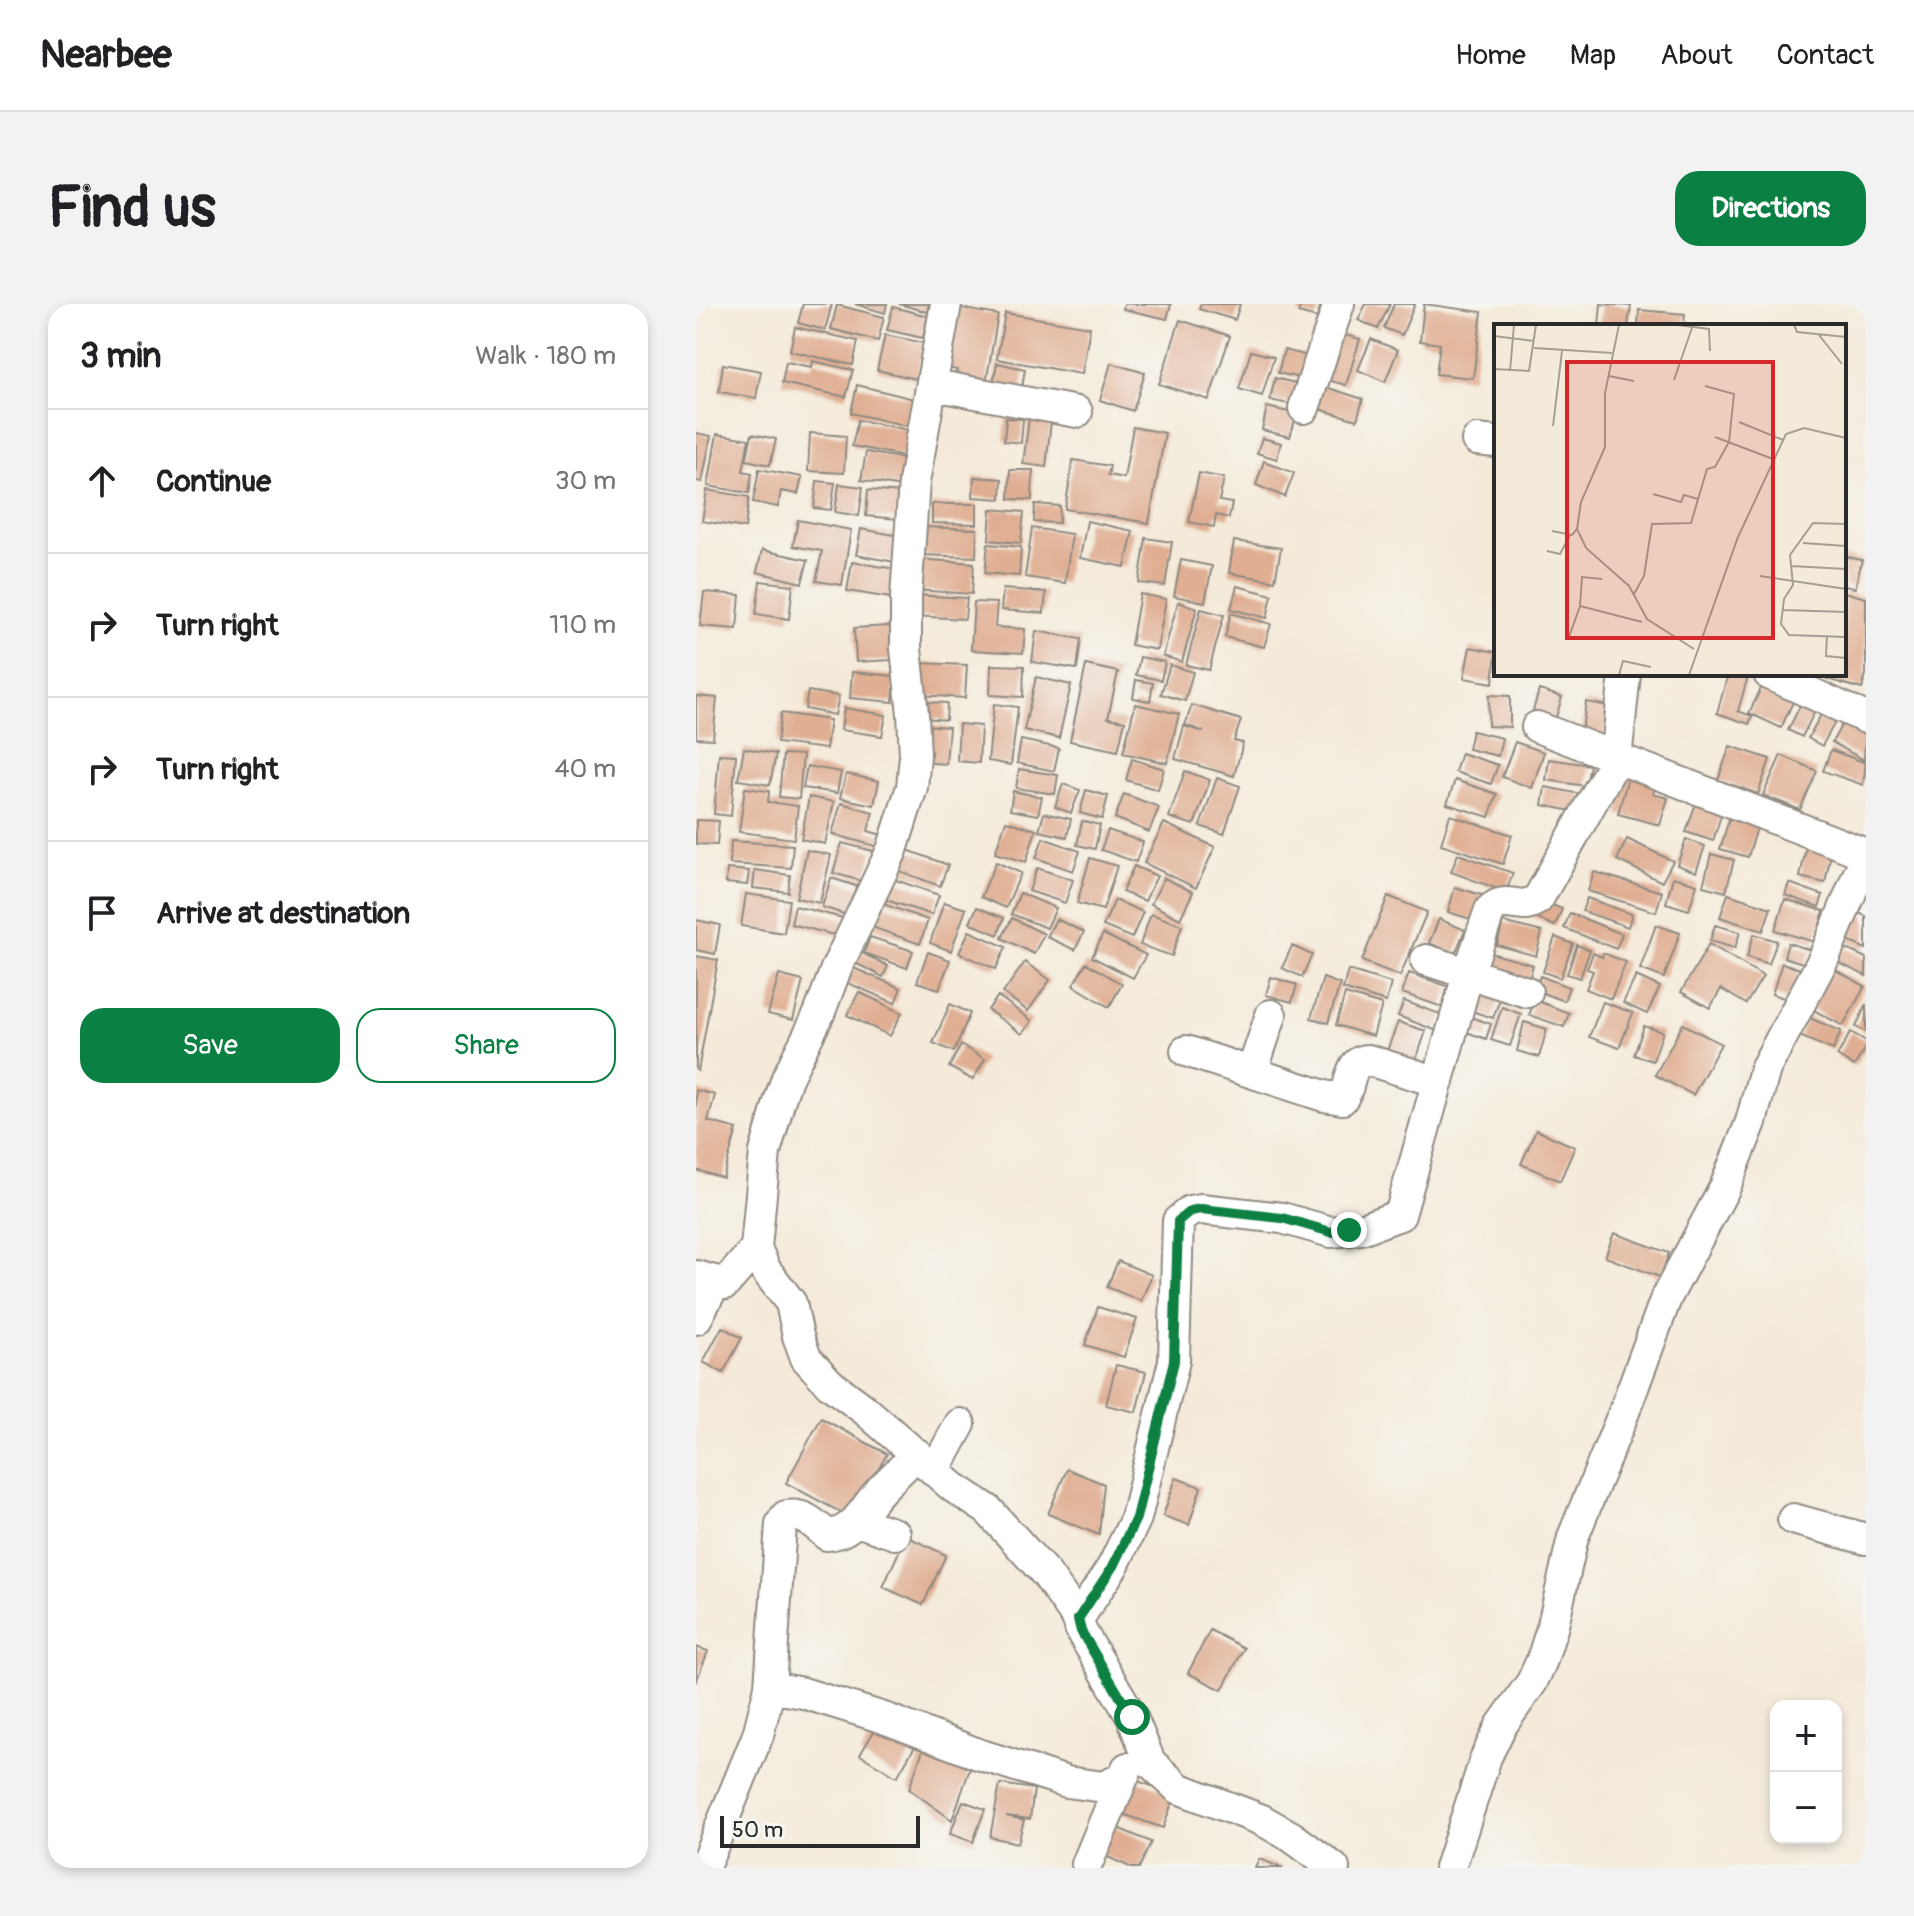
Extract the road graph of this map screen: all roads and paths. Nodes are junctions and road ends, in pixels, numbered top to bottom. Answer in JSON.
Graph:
{"nodes":[{"id":1,"x":946,"y":304,"type":"edge"},
{"id":2,"x":1339,"y":304,"type":"edge"},
{"id":3,"x":933,"y":385,"type":"junction"},
{"id":4,"x":1304,"y":408,"type":"dead end"},
{"id":5,"x":1077,"y":412,"type":"dead end"},
{"id":6,"x":1625,"y":676,"type":"edge"},
{"id":7,"x":1773,"y":676,"type":"edge"},
{"id":8,"x":1866,"y":718,"type":"edge"},
{"id":9,"x":1537,"y":727,"type":"dead end"},
{"id":10,"x":1616,"y":759,"type":"junction"},
{"id":11,"x":1866,"y":855,"type":"edge"},
{"id":12,"x":1426,"y":960,"type":"dead end"},
{"id":13,"x":1468,"y":974,"type":"junction"},
{"id":14,"x":1527,"y":992,"type":"dead end"},
{"id":15,"x":1271,"y":1015,"type":"dead end"},
{"id":16,"x":1186,"y":1051,"type":"dead end"},
{"id":17,"x":1252,"y":1072,"type":"junction"},
{"id":18,"x":1438,"y":1082,"type":"junction"},
{"id":19,"x":756,"y":1248,"type":"junction"},
{"id":20,"x":705,"y":1279,"type":"edge"},
{"id":21,"x":696,"y":1319,"type":"edge"},
{"id":22,"x":960,"y":1424,"type":"dead end"},
{"id":23,"x":926,"y":1462,"type":"junction"},
{"id":24,"x":1793,"y":1519,"type":"dead end"},
{"id":25,"x":857,"y":1521,"type":"junction"},
{"id":26,"x":895,"y":1534,"type":"dead end"},
{"id":27,"x":1866,"y":1539,"type":"edge"},
{"id":28,"x":1078,"y":1619,"type":"junction"},
{"id":29,"x":770,"y":1687,"type":"junction"},
{"id":30,"x":1141,"y":1741,"type":"junction"},
{"id":31,"x":1122,"y":1778,"type":"junction"},
{"id":32,"x":707,"y":1860,"type":"dead end"},
{"id":33,"x":1087,"y":1864,"type":"dead end"},
{"id":34,"x":1334,"y":1868,"type":"edge"},
{"id":35,"x":1450,"y":1868,"type":"edge"}],
"edges":[{"from":1,"to":3,"type":"street"},
{"from":2,"to":4,"type":"street"},
{"from":3,"to":5,"type":"street"},
{"from":3,"to":19,"type":"street"},
{"from":6,"to":10,"type":"street"},
{"from":7,"to":8,"type":"street"},
{"from":9,"to":10,"type":"street"},
{"from":10,"to":11,"type":"street"},
{"from":10,"to":13,"type":"street"},
{"from":11,"to":35,"type":"street"},
{"from":12,"to":13,"type":"street"},
{"from":13,"to":14,"type":"street"},
{"from":13,"to":18,"type":"street"},
{"from":15,"to":17,"type":"street"},
{"from":16,"to":17,"type":"street"},
{"from":17,"to":18,"type":"street"},
{"from":18,"to":28,"type":"street"},
{"from":19,"to":20,"type":"street"},
{"from":19,"to":23,"type":"street"},
{"from":20,"to":21,"type":"street"},
{"from":22,"to":23,"type":"street"},
{"from":23,"to":25,"type":"street"},
{"from":23,"to":28,"type":"street"},
{"from":24,"to":27,"type":"street"},
{"from":25,"to":26,"type":"street"},
{"from":25,"to":29,"type":"street"},
{"from":28,"to":30,"type":"street"},
{"from":29,"to":31,"type":"street"},
{"from":29,"to":32,"type":"street"},
{"from":30,"to":31,"type":"street"},
{"from":30,"to":34,"type":"street"},
{"from":31,"to":33,"type":"street"}]}
